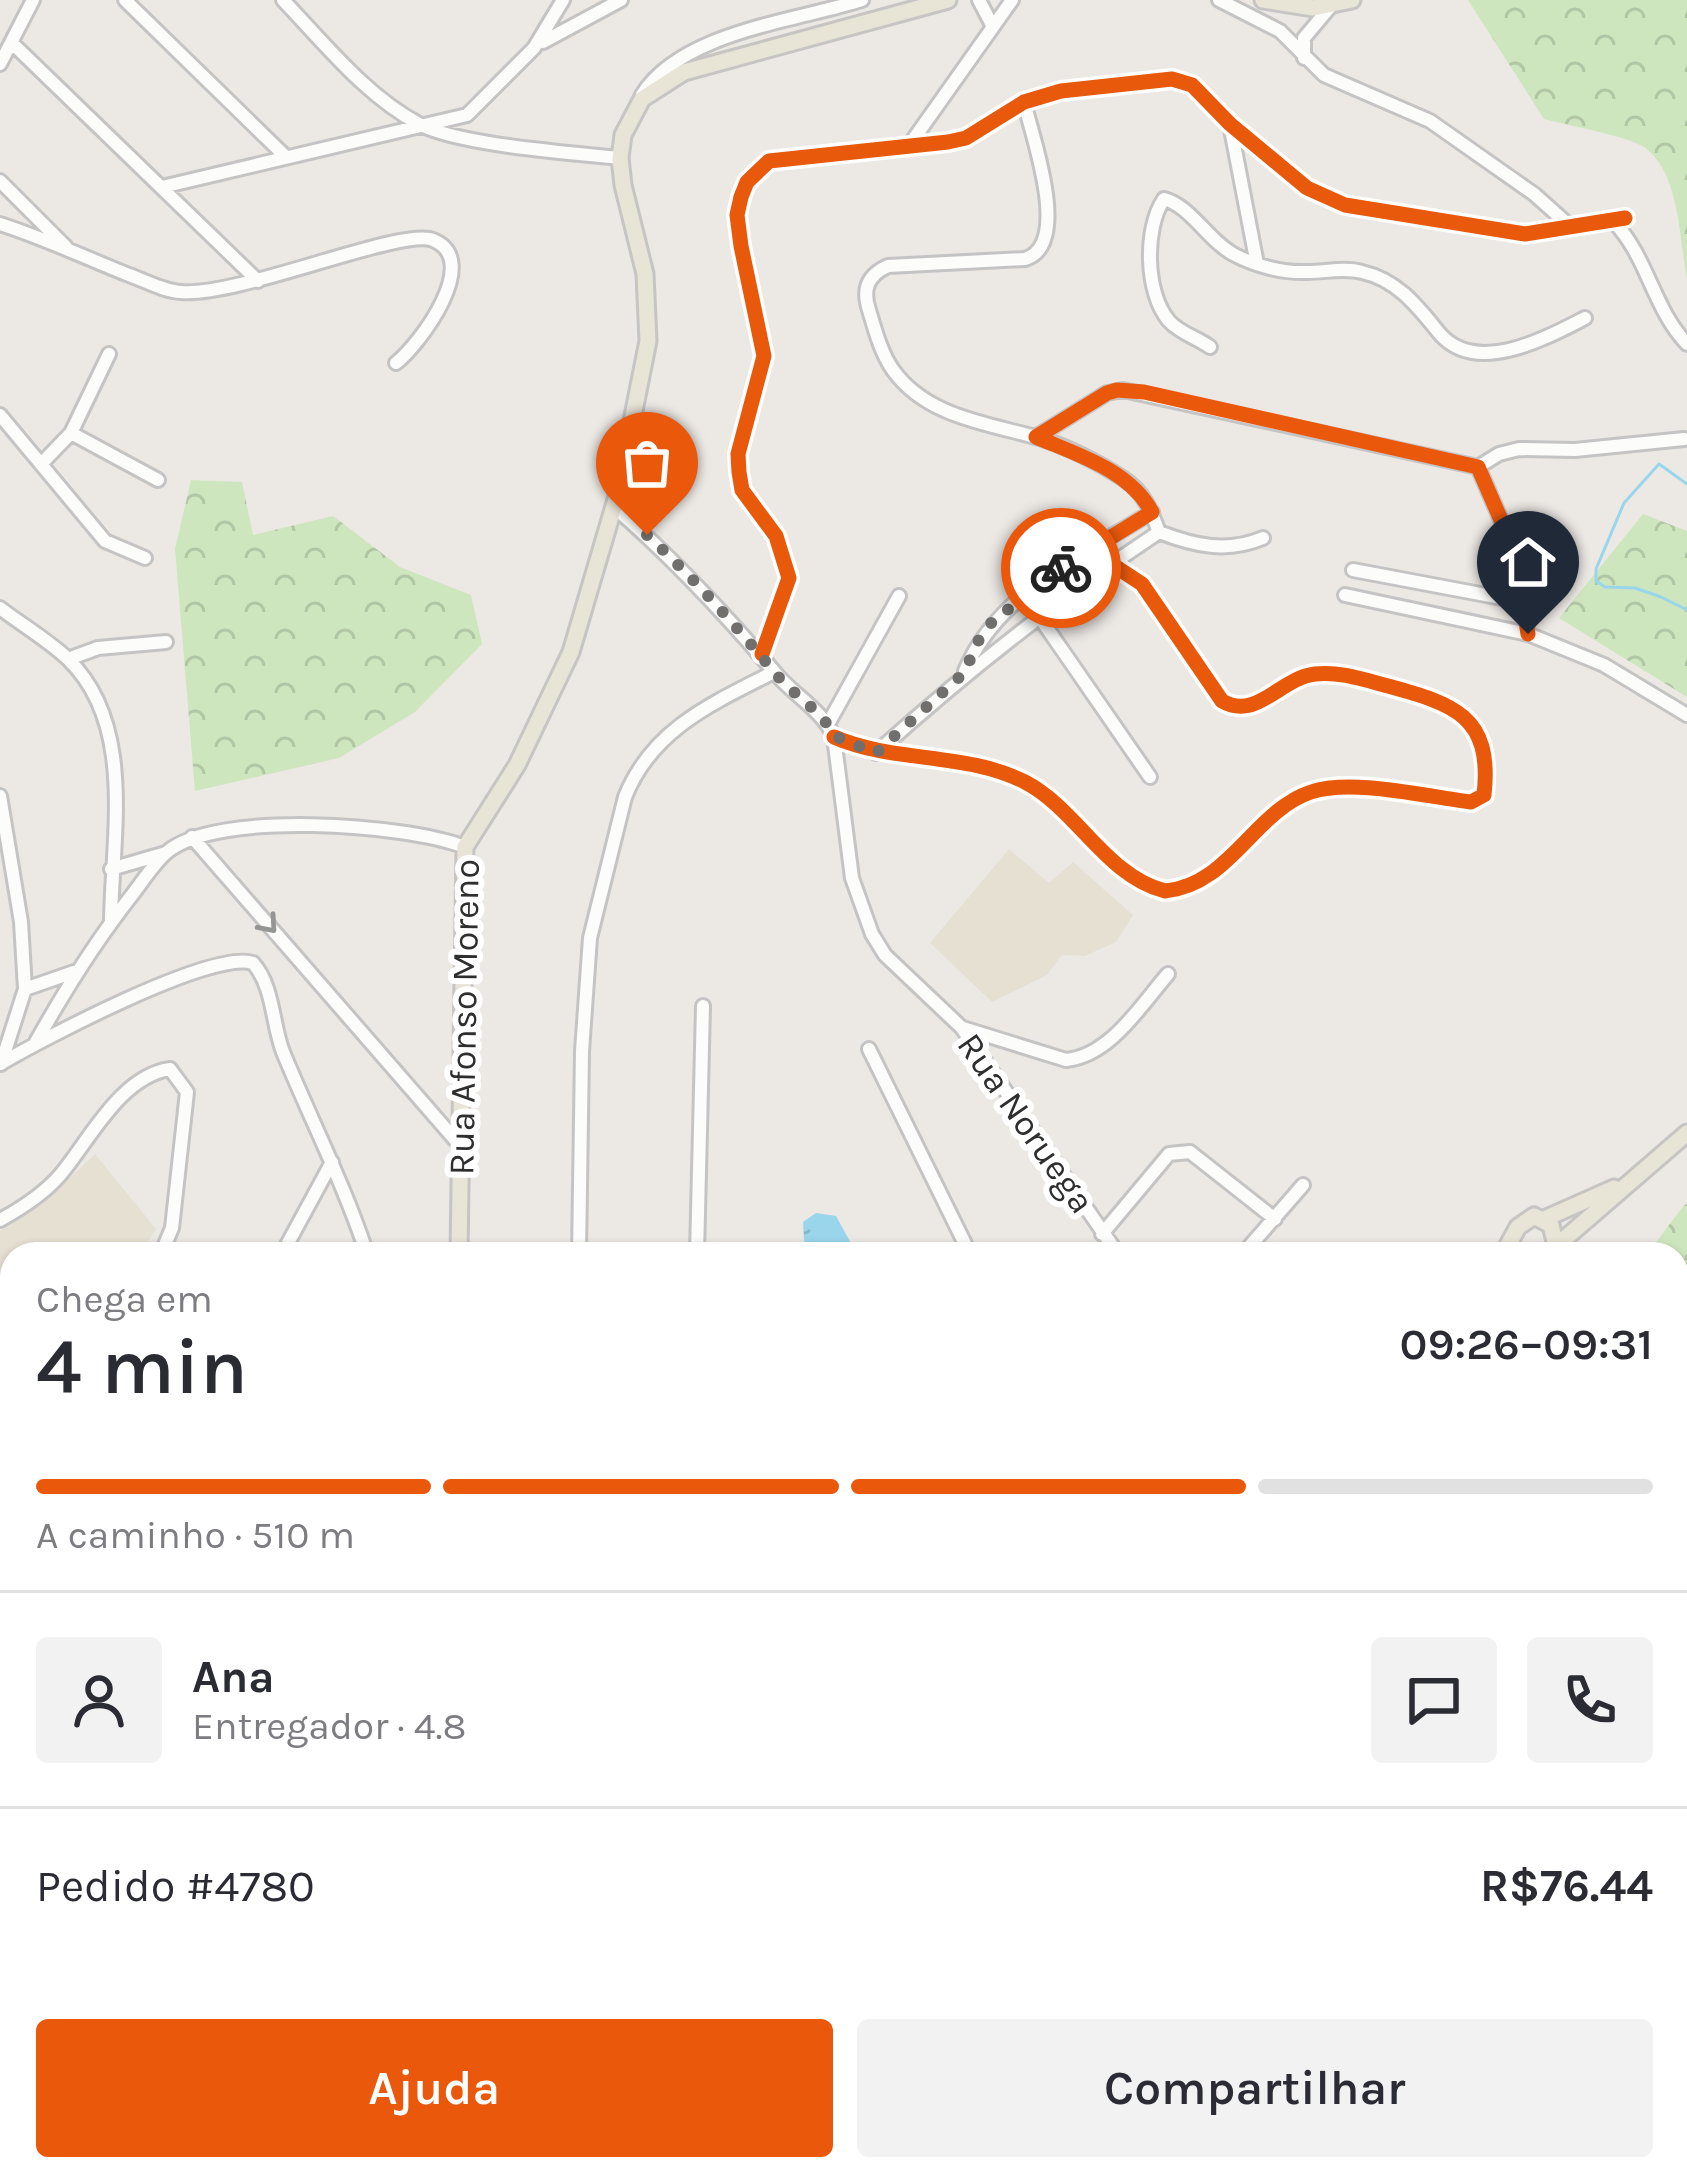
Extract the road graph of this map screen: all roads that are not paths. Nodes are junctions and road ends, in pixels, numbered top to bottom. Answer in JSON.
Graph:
{"nodes":[{"id":1,"x":33,"y":0,"type":"edge"},
{"id":2,"x":125,"y":0,"type":"edge"},
{"id":3,"x":283,"y":0,"type":"edge"},
{"id":4,"x":563,"y":0,"type":"edge"},
{"id":5,"x":621,"y":0,"type":"edge"},
{"id":6,"x":862,"y":0,"type":"edge"},
{"id":7,"x":948,"y":0,"type":"edge"},
{"id":8,"x":979,"y":0,"type":"edge"},
{"id":9,"x":1012,"y":0,"type":"edge"},
{"id":10,"x":1220,"y":0,"type":"edge"},
{"id":11,"x":1263,"y":0,"type":"edge"},
{"id":12,"x":1352,"y":0,"type":"edge"},
{"id":13,"x":1330,"y":7,"type":"junction"},
{"id":14,"x":992,"y":25,"type":"junction"},
{"id":15,"x":12,"y":43,"type":"junction"},
{"id":16,"x":534,"y":48,"type":"junction"},
{"id":17,"x":1304,"y":60,"type":"junction"},
{"id":18,"x":0,"y":64,"type":"edge"},
{"id":19,"x":1024,"y":102,"type":"junction"},
{"id":20,"x":638,"y":104,"type":"junction"},
{"id":21,"x":937,"y":111,"type":"junction"},
{"id":22,"x":1230,"y":124,"type":"junction"},
{"id":23,"x":423,"y":127,"type":"junction"},
{"id":24,"x":948,"y":142,"type":"junction"},
{"id":25,"x":908,"y":148,"type":"junction"},
{"id":26,"x":286,"y":157,"type":"junction"},
{"id":27,"x":620,"y":158,"type":"junction"},
{"id":28,"x":0,"y":181,"type":"edge"},
{"id":29,"x":162,"y":187,"type":"junction"},
{"id":30,"x":0,"y":224,"type":"edge"},
{"id":31,"x":1571,"y":226,"type":"junction"},
{"id":32,"x":71,"y":252,"type":"junction"},
{"id":33,"x":1257,"y":265,"type":"junction"},
{"id":34,"x":258,"y":281,"type":"junction"},
{"id":35,"x":1585,"y":318,"type":"dead end"},
{"id":36,"x":1687,"y":344,"type":"edge"},
{"id":37,"x":1210,"y":347,"type":"dead end"},
{"id":38,"x":109,"y":355,"type":"dead end"},
{"id":39,"x":396,"y":363,"type":"dead end"},
{"id":40,"x":0,"y":415,"type":"edge"},
{"id":41,"x":71,"y":433,"type":"junction"},
{"id":42,"x":1036,"y":437,"type":"junction"},
{"id":43,"x":1684,"y":439,"type":"dead end"},
{"id":44,"x":42,"y":463,"type":"junction"},
{"id":45,"x":1478,"y":467,"type":"junction"},
{"id":46,"x":158,"y":480,"type":"dead end"},
{"id":47,"x":614,"y":507,"type":"junction"},
{"id":48,"x":1152,"y":512,"type":"junction"},
{"id":49,"x":1159,"y":532,"type":"junction"},
{"id":50,"x":1263,"y":538,"type":"dead end"},
{"id":51,"x":145,"y":558,"type":"dead end"},
{"id":52,"x":1110,"y":563,"type":"junction"},
{"id":53,"x":1353,"y":570,"type":"dead end"},
{"id":54,"x":1345,"y":595,"type":"dead end"},
{"id":55,"x":899,"y":596,"type":"dead end"},
{"id":56,"x":1523,"y":602,"type":"junction"},
{"id":57,"x":0,"y":608,"type":"edge"},
{"id":58,"x":1038,"y":615,"type":"junction"},
{"id":59,"x":1528,"y":634,"type":"junction"},
{"id":60,"x":166,"y":642,"type":"dead end"},
{"id":61,"x":762,"y":653,"type":"junction"},
{"id":62,"x":68,"y":659,"type":"junction"},
{"id":63,"x":774,"y":672,"type":"junction"},
{"id":64,"x":965,"y":672,"type":"junction"},
{"id":65,"x":1687,"y":715,"type":"edge"},
{"id":66,"x":831,"y":730,"type":"junction"},
{"id":67,"x":876,"y":753,"type":"junction"},
{"id":68,"x":1150,"y":777,"type":"dead end"},
{"id":69,"x":0,"y":796,"type":"edge"},
{"id":70,"x":192,"y":837,"type":"junction"},
{"id":71,"x":465,"y":847,"type":"junction"},
{"id":72,"x":166,"y":853,"type":"junction"},
{"id":73,"x":112,"y":868,"type":"junction"},
{"id":74,"x":111,"y":922,"type":"junction"},
{"id":75,"x":75,"y":971,"type":"junction"},
{"id":76,"x":1168,"y":974,"type":"dead end"},
{"id":77,"x":25,"y":989,"type":"junction"},
{"id":78,"x":704,"y":1006,"type":"dead end"},
{"id":79,"x":962,"y":1028,"type":"junction"},
{"id":80,"x":36,"y":1043,"type":"junction"},
{"id":81,"x":869,"y":1049,"type":"dead end"},
{"id":82,"x":0,"y":1064,"type":"edge"},
{"id":83,"x":1687,"y":1133,"type":"edge"},
{"id":84,"x":458,"y":1143,"type":"junction"},
{"id":85,"x":332,"y":1162,"type":"junction"},
{"id":86,"x":1628,"y":1183,"type":"junction"},
{"id":87,"x":1303,"y":1185,"type":"dead end"},
{"id":88,"x":1275,"y":1219,"type":"junction"},
{"id":89,"x":0,"y":1220,"type":"edge"},
{"id":90,"x":1544,"y":1220,"type":"junction"},
{"id":91,"x":1102,"y":1234,"type":"junction"},
{"id":92,"x":166,"y":1242,"type":"edge"},
{"id":93,"x":289,"y":1242,"type":"edge"},
{"id":94,"x":362,"y":1242,"type":"edge"},
{"id":95,"x":459,"y":1242,"type":"edge"},
{"id":96,"x":579,"y":1242,"type":"edge"},
{"id":97,"x":697,"y":1242,"type":"edge"},
{"id":98,"x":964,"y":1242,"type":"edge"},
{"id":99,"x":1108,"y":1242,"type":"edge"},
{"id":100,"x":1254,"y":1242,"type":"edge"},
{"id":101,"x":1510,"y":1242,"type":"edge"},
{"id":102,"x":1554,"y":1242,"type":"edge"},
{"id":103,"x":1561,"y":1242,"type":"edge"}],
"edges":[{"from":1,"to":15,"type":"street"},
{"from":2,"to":26,"type":"street"},
{"from":3,"to":23,"type":"street"},
{"from":4,"to":16,"type":"street"},
{"from":5,"to":16,"type":"street"},
{"from":6,"to":20,"type":"street","name":"Rua Afonso Moreno"},
{"from":7,"to":20,"type":"main road"},
{"from":8,"to":14,"type":"street"},
{"from":9,"to":14,"type":"street"},
{"from":10,"to":17,"type":"street"},
{"from":11,"to":13,"type":"main road"},
{"from":12,"to":13,"type":"main road"},
{"from":13,"to":17,"type":"street"},
{"from":14,"to":21,"type":"street"},
{"from":15,"to":18,"type":"street"},
{"from":15,"to":29,"type":"street"},
{"from":16,"to":23,"type":"street"},
{"from":17,"to":31,"type":"street"},
{"from":19,"to":22,"type":"street"},
{"from":19,"to":24,"type":"street"},
{"from":19,"to":42,"type":"street"},
{"from":20,"to":27,"type":"main road","name":"Rua Afonso Moreno"},
{"from":21,"to":24,"type":"street"},
{"from":21,"to":25,"type":"street"},
{"from":22,"to":31,"type":"street"},
{"from":22,"to":33,"type":"street"},
{"from":23,"to":26,"type":"street"},
{"from":23,"to":27,"type":"street"},
{"from":24,"to":25,"type":"street"},
{"from":25,"to":61,"type":"street"},
{"from":26,"to":29,"type":"street"},
{"from":27,"to":47,"type":"main road","name":"Rua Afonso Moreno"},
{"from":28,"to":32,"type":"street"},
{"from":29,"to":34,"type":"street"},
{"from":30,"to":32,"type":"street"},
{"from":31,"to":36,"type":"street"},
{"from":32,"to":34,"type":"street"},
{"from":33,"to":35,"type":"street"},
{"from":33,"to":37,"type":"street"},
{"from":34,"to":39,"type":"street"},
{"from":38,"to":41,"type":"street"},
{"from":40,"to":44,"type":"street"},
{"from":41,"to":44,"type":"street"},
{"from":41,"to":46,"type":"street"},
{"from":42,"to":45,"type":"street"},
{"from":42,"to":48,"type":"street"},
{"from":43,"to":45,"type":"street"},
{"from":44,"to":51,"type":"street"},
{"from":45,"to":56,"type":"street"},
{"from":47,"to":61,"type":"street"},
{"from":47,"to":71,"type":"main road","name":"Rua Afonso Moreno"},
{"from":48,"to":49,"type":"street"},
{"from":48,"to":64,"type":"street"},
{"from":49,"to":50,"type":"street"},
{"from":49,"to":52,"type":"street"},
{"from":52,"to":58,"type":"street"},
{"from":52,"to":67,"type":"street"},
{"from":53,"to":56,"type":"street"},
{"from":54,"to":59,"type":"street"},
{"from":55,"to":66,"type":"street"},
{"from":56,"to":59,"type":"street"},
{"from":57,"to":62,"type":"street"},
{"from":58,"to":64,"type":"street"},
{"from":58,"to":68,"type":"street"},
{"from":59,"to":65,"type":"street"},
{"from":60,"to":62,"type":"street"},
{"from":61,"to":63,"type":"street"},
{"from":62,"to":73,"type":"street"},
{"from":63,"to":66,"type":"street"},
{"from":63,"to":96,"type":"street"},
{"from":64,"to":67,"type":"street"},
{"from":66,"to":67,"type":"street"},
{"from":66,"to":79,"type":"street","name":"Rua Noruega"},
{"from":69,"to":77,"type":"street"},
{"from":70,"to":71,"type":"street"},
{"from":70,"to":72,"type":"street"},
{"from":70,"to":84,"type":"street","one_way":true},
{"from":71,"to":84,"type":"main road","name":"Rua Afonso Moreno"},
{"from":72,"to":73,"type":"street"},
{"from":72,"to":74,"type":"street"},
{"from":73,"to":74,"type":"street"},
{"from":74,"to":75,"type":"street"},
{"from":75,"to":77,"type":"street"},
{"from":75,"to":80,"type":"street"},
{"from":76,"to":79,"type":"street"},
{"from":77,"to":82,"type":"street"},
{"from":78,"to":97,"type":"street"},
{"from":79,"to":91,"type":"street","name":"Rua Noruega"},
{"from":80,"to":82,"type":"street"},
{"from":80,"to":85,"type":"street"},
{"from":81,"to":98,"type":"street"},
{"from":83,"to":86,"type":"main road"},
{"from":84,"to":95,"type":"main road","name":"Rua Afonso Moreno"},
{"from":85,"to":93,"type":"street"},
{"from":85,"to":94,"type":"street"},
{"from":86,"to":90,"type":"main road"},
{"from":86,"to":103,"type":"main road"},
{"from":87,"to":88,"type":"street"},
{"from":88,"to":91,"type":"street"},
{"from":88,"to":100,"type":"street"},
{"from":89,"to":92,"type":"street"},
{"from":90,"to":101,"type":"main road"},
{"from":90,"to":102,"type":"main road"},
{"from":91,"to":99,"type":"street","name":"Rua Noruega"}]}
